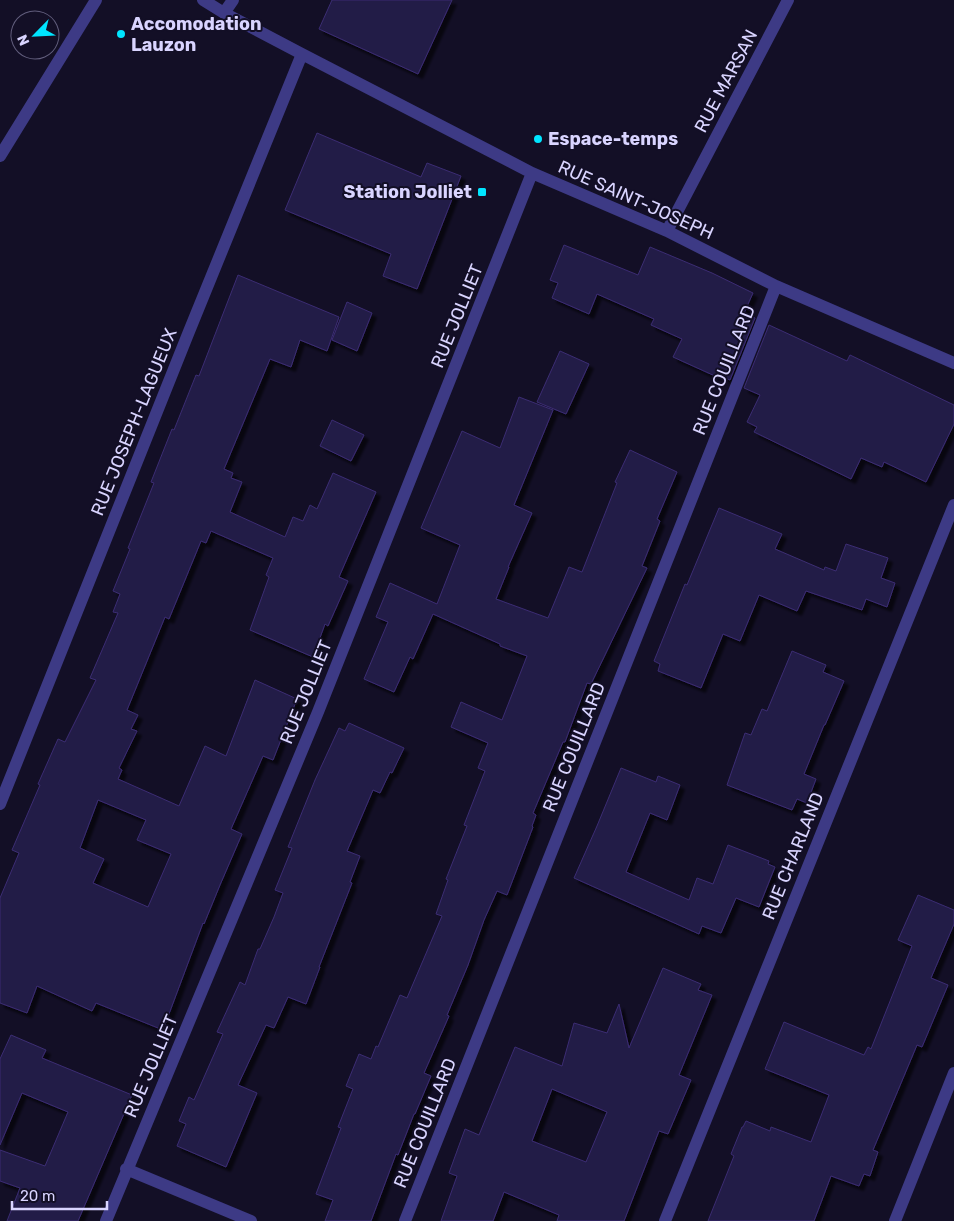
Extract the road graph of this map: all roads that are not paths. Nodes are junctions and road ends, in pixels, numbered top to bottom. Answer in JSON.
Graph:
{"nodes":[{"id":1,"x":96,"y":0,"type":"edge"},
{"id":2,"x":203,"y":0,"type":"edge"},
{"id":3,"x":234,"y":0,"type":"edge"},
{"id":4,"x":788,"y":0,"type":"edge"},
{"id":5,"x":224,"y":13,"type":"junction"},
{"id":6,"x":302,"y":54,"type":"junction"},
{"id":7,"x":0,"y":156,"type":"edge"},
{"id":8,"x":532,"y":173,"type":"junction"},
{"id":9,"x":667,"y":231,"type":"junction"},
{"id":10,"x":776,"y":286,"type":"junction"},
{"id":11,"x":954,"y":363,"type":"edge"},
{"id":12,"x":954,"y":505,"type":"edge"},
{"id":13,"x":0,"y":804,"type":"edge"},
{"id":14,"x":954,"y":1073,"type":"edge"},
{"id":15,"x":126,"y":1170,"type":"junction"},
{"id":16,"x":106,"y":1221,"type":"edge"},
{"id":17,"x":251,"y":1221,"type":"edge"},
{"id":18,"x":405,"y":1221,"type":"edge"},
{"id":19,"x":665,"y":1221,"type":"edge"},
{"id":20,"x":895,"y":1221,"type":"edge"}],
"edges":[{"from":1,"to":7,"type":"street"},
{"from":2,"to":5,"type":"street","name":"RUE SAINT-JOSEPH"},
{"from":3,"to":5,"type":"street"},
{"from":4,"to":9,"type":"street","name":"RUE MARSAN"},
{"from":5,"to":6,"type":"street","name":"RUE SAINT-JOSEPH"},
{"from":6,"to":8,"type":"street","name":"RUE SAINT-JOSEPH"},
{"from":6,"to":13,"type":"street","name":"RUE JOSEPH-LAGUEUX"},
{"from":8,"to":9,"type":"street","name":"RUE SAINT-JOSEPH"},
{"from":8,"to":15,"type":"street","name":"RUE JOLLIET"},
{"from":9,"to":10,"type":"street","name":"RUE SAINT-JOSEPH"},
{"from":10,"to":11,"type":"street","name":"RUE SAINT-JOSEPH"},
{"from":10,"to":18,"type":"street","name":"RUE COUILLARD"},
{"from":12,"to":19,"type":"street","name":"RUE CHARLAND"},
{"from":14,"to":20,"type":"street"},
{"from":15,"to":16,"type":"street","name":"RUE JOLLIET"},
{"from":15,"to":17,"type":"street"}]}
